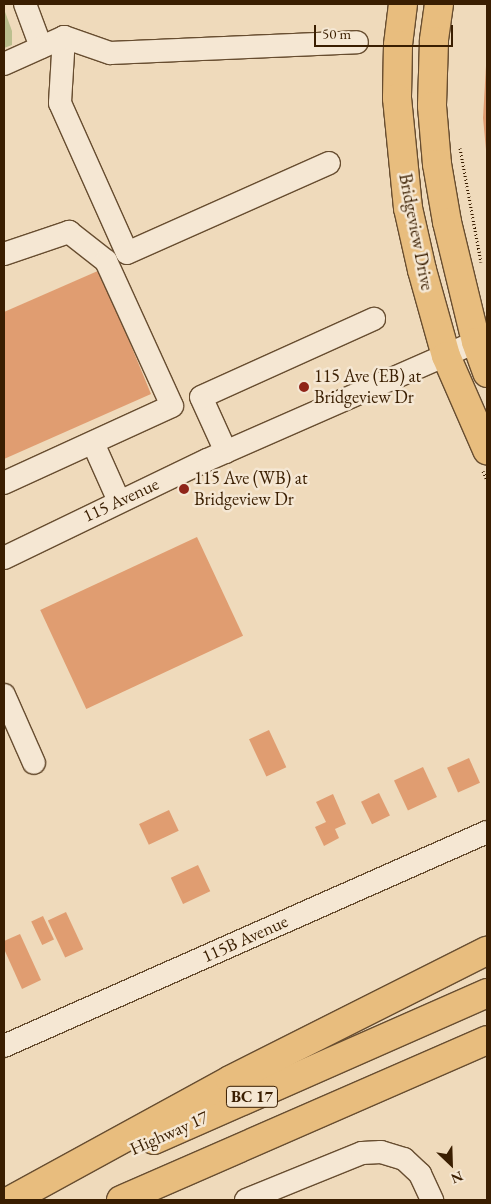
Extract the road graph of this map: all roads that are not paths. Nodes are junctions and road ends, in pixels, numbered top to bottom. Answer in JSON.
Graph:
{"nodes":[{"id":1,"x":25,"y":4,"type":"edge"},
{"id":2,"x":403,"y":4,"type":"edge"},
{"id":3,"x":434,"y":7,"type":"edge"},
{"id":4,"x":64,"y":37,"type":"junction"},
{"id":5,"x":357,"y":42,"type":"dead end"},
{"id":6,"x":41,"y":47,"type":"junction"},
{"id":7,"x":4,"y":64,"type":"edge"},
{"id":8,"x":329,"y":163,"type":"dead end"},
{"id":9,"x":4,"y":254,"type":"edge"},
{"id":10,"x":374,"y":319,"type":"dead end"},
{"id":11,"x":482,"y":340,"type":"edge"},
{"id":12,"x":446,"y":356,"type":"junction"},
{"id":13,"x":487,"y":372,"type":"edge"},
{"id":14,"x":94,"y":443,"type":"junction"},
{"id":15,"x":487,"y":450,"type":"edge"},
{"id":16,"x":226,"y":452,"type":"junction"},
{"id":17,"x":4,"y":483,"type":"edge"},
{"id":18,"x":120,"y":501,"type":"junction"},
{"id":19,"x":4,"y":558,"type":"edge"},
{"id":20,"x":4,"y":695,"type":"edge"},
{"id":21,"x":34,"y":763,"type":"dead end"},
{"id":22,"x":487,"y":832,"type":"edge"},
{"id":23,"x":487,"y":951,"type":"edge"},
{"id":24,"x":487,"y":993,"type":"edge"},
{"id":25,"x":487,"y":1040,"type":"edge"},
{"id":26,"x":4,"y":1046,"type":"edge"},
{"id":27,"x":11,"y":1200,"type":"edge"},
{"id":28,"x":16,"y":1200,"type":"edge"},
{"id":29,"x":121,"y":1200,"type":"edge"},
{"id":30,"x":246,"y":1200,"type":"edge"},
{"id":31,"x":432,"y":1200,"type":"edge"}],
"edges":[{"from":1,"to":6,"type":"street"},
{"from":2,"to":12,"type":"main road","name":"Bridgeview Drive"},
{"from":3,"to":11,"type":"main road","name":"Bridgeview Drive"},
{"from":4,"to":5,"type":"street"},
{"from":4,"to":6,"type":"street"},
{"from":4,"to":8,"type":"street"},
{"from":6,"to":7,"type":"street"},
{"from":9,"to":14,"type":"street"},
{"from":10,"to":16,"type":"street"},
{"from":11,"to":12,"type":"street","name":"115 Avenue"},
{"from":11,"to":13,"type":"main road","name":"Bridgeview Drive"},
{"from":12,"to":15,"type":"main road","name":"Bridgeview Drive"},
{"from":12,"to":16,"type":"street","name":"115 Avenue"},
{"from":14,"to":17,"type":"street"},
{"from":14,"to":18,"type":"street"},
{"from":16,"to":18,"type":"street","name":"115 Avenue"},
{"from":18,"to":19,"type":"street","name":"115 Avenue"},
{"from":20,"to":21,"type":"street"},
{"from":22,"to":26,"type":"street","name":"115B Avenue"},
{"from":23,"to":27,"type":"main road"},
{"from":24,"to":28,"type":"main road","name":"Highway 17","number":"BC 17"},
{"from":25,"to":29,"type":"main road","number":"BC 17"},
{"from":30,"to":31,"type":"street"}]}
